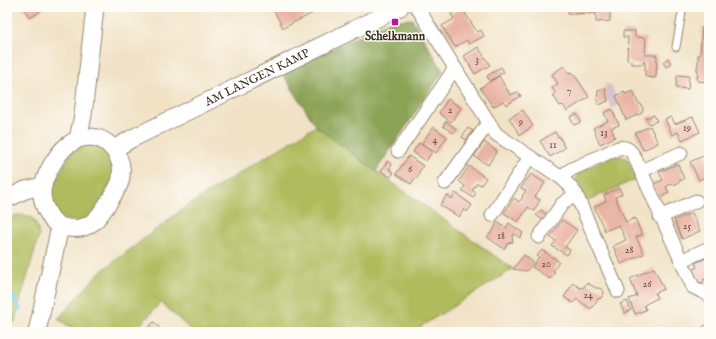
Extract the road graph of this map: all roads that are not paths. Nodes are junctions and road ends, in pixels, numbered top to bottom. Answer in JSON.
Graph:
{"nodes":[{"id":1,"x":95,"y":7,"type":"edge"},
{"id":2,"x":400,"y":7,"type":"edge"},
{"id":3,"x":417,"y":7,"type":"edge"},
{"id":4,"x":683,"y":7,"type":"edge"},
{"id":5,"x":676,"y":47,"type":"dead end"},
{"id":6,"x":454,"y":68,"type":"junction"},
{"id":7,"x":489,"y":122,"type":"junction"},
{"id":8,"x":78,"y":139,"type":"junction"},
{"id":9,"x":114,"y":149,"type":"junction"},
{"id":10,"x":398,"y":151,"type":"dead end"},
{"id":11,"x":681,"y":153,"type":"dead end"},
{"id":12,"x":530,"y":157,"type":"junction"},
{"id":13,"x":640,"y":171,"type":"junction"},
{"id":14,"x":560,"y":177,"type":"junction"},
{"id":15,"x":445,"y":183,"type":"dead end"},
{"id":16,"x":43,"y":186,"type":"junction"},
{"id":17,"x":576,"y":194,"type":"junction"},
{"id":18,"x":7,"y":199,"type":"edge"},
{"id":19,"x":696,"y":201,"type":"dead end"},
{"id":20,"x":492,"y":215,"type":"dead end"},
{"id":21,"x":660,"y":216,"type":"junction"},
{"id":22,"x":60,"y":226,"type":"junction"},
{"id":23,"x":539,"y":237,"type":"dead end"},
{"id":24,"x":709,"y":248,"type":"edge"},
{"id":25,"x":681,"y":261,"type":"junction"},
{"id":26,"x":618,"y":291,"type":"dead end"},
{"id":27,"x":709,"y":295,"type":"edge"},
{"id":28,"x":37,"y":332,"type":"edge"}],
"edges":[{"from":1,"to":8,"type":"street"},
{"from":2,"to":9,"type":"street","name":"AM LANGEN KAMP"},
{"from":3,"to":6,"type":"street"},
{"from":4,"to":5,"type":"lane"},
{"from":6,"to":7,"type":"street"},
{"from":6,"to":10,"type":"street"},
{"from":7,"to":12,"type":"street"},
{"from":7,"to":15,"type":"street"},
{"from":8,"to":9,"type":"street"},
{"from":8,"to":16,"type":"street"},
{"from":9,"to":22,"type":"street"},
{"from":11,"to":13,"type":"street"},
{"from":12,"to":14,"type":"street"},
{"from":12,"to":20,"type":"street"},
{"from":13,"to":14,"type":"street"},
{"from":13,"to":21,"type":"street"},
{"from":14,"to":17,"type":"street"},
{"from":16,"to":18,"type":"street"},
{"from":16,"to":22,"type":"street"},
{"from":17,"to":23,"type":"street"},
{"from":17,"to":26,"type":"street"},
{"from":19,"to":21,"type":"street"},
{"from":21,"to":25,"type":"street"},
{"from":22,"to":28,"type":"street"},
{"from":24,"to":25,"type":"street"},
{"from":25,"to":27,"type":"street"}]}
